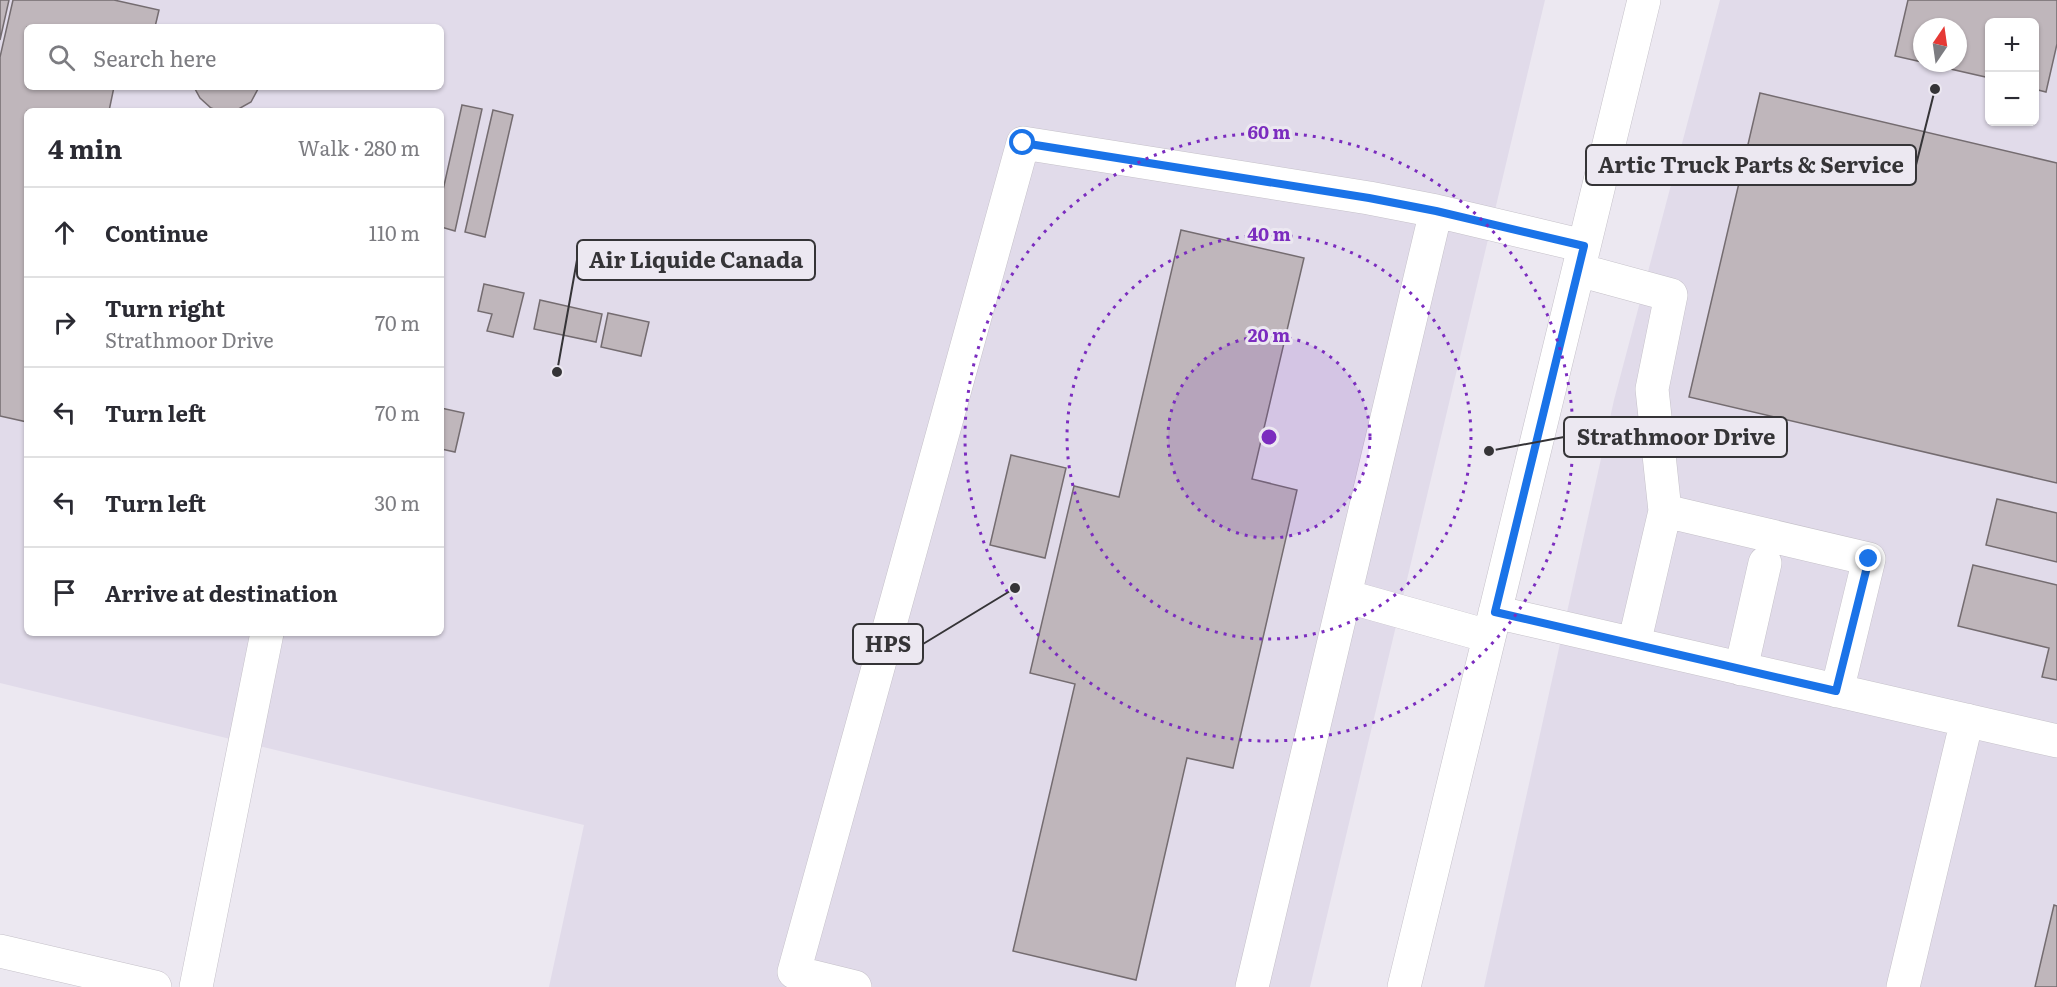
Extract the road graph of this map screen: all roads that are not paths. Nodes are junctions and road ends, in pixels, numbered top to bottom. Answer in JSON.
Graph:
{"nodes":[{"id":1,"x":1644,"y":0,"type":"edge"},
{"id":2,"x":1436,"y":211,"type":"junction"},
{"id":3,"x":1581,"y":258,"type":"junction"},
{"id":4,"x":1665,"y":511,"type":"junction"},
{"id":5,"x":1765,"y":563,"type":"dead end"},
{"id":6,"x":1345,"y":596,"type":"junction"},
{"id":7,"x":1492,"y":624,"type":"junction"},
{"id":8,"x":266,"y":636,"type":"edge"},
{"id":9,"x":1634,"y":644,"type":"junction"},
{"id":10,"x":1741,"y":669,"type":"junction"},
{"id":11,"x":1836,"y":691,"type":"junction"},
{"id":12,"x":1967,"y":720,"type":"junction"},
{"id":13,"x":2057,"y":741,"type":"edge"},
{"id":14,"x":0,"y":951,"type":"edge"},
{"id":15,"x":155,"y":987,"type":"edge"},
{"id":16,"x":196,"y":987,"type":"edge"},
{"id":17,"x":855,"y":987,"type":"edge"},
{"id":18,"x":1252,"y":987,"type":"edge"},
{"id":19,"x":1404,"y":987,"type":"edge"},
{"id":20,"x":1903,"y":987,"type":"edge"}],
"edges":[{"from":1,"to":3,"type":"street"},
{"from":2,"to":3,"type":"street"},
{"from":2,"to":6,"type":"street"},
{"from":2,"to":17,"type":"street"},
{"from":3,"to":4,"type":"street"},
{"from":3,"to":7,"type":"street"},
{"from":4,"to":9,"type":"street"},
{"from":4,"to":11,"type":"street"},
{"from":5,"to":10,"type":"street"},
{"from":6,"to":7,"type":"street"},
{"from":6,"to":18,"type":"street"},
{"from":7,"to":9,"type":"street"},
{"from":7,"to":19,"type":"street"},
{"from":8,"to":16,"type":"street"},
{"from":9,"to":10,"type":"street"},
{"from":10,"to":11,"type":"street"},
{"from":11,"to":12,"type":"street"},
{"from":12,"to":13,"type":"street"},
{"from":12,"to":20,"type":"street"},
{"from":14,"to":15,"type":"street"}]}
